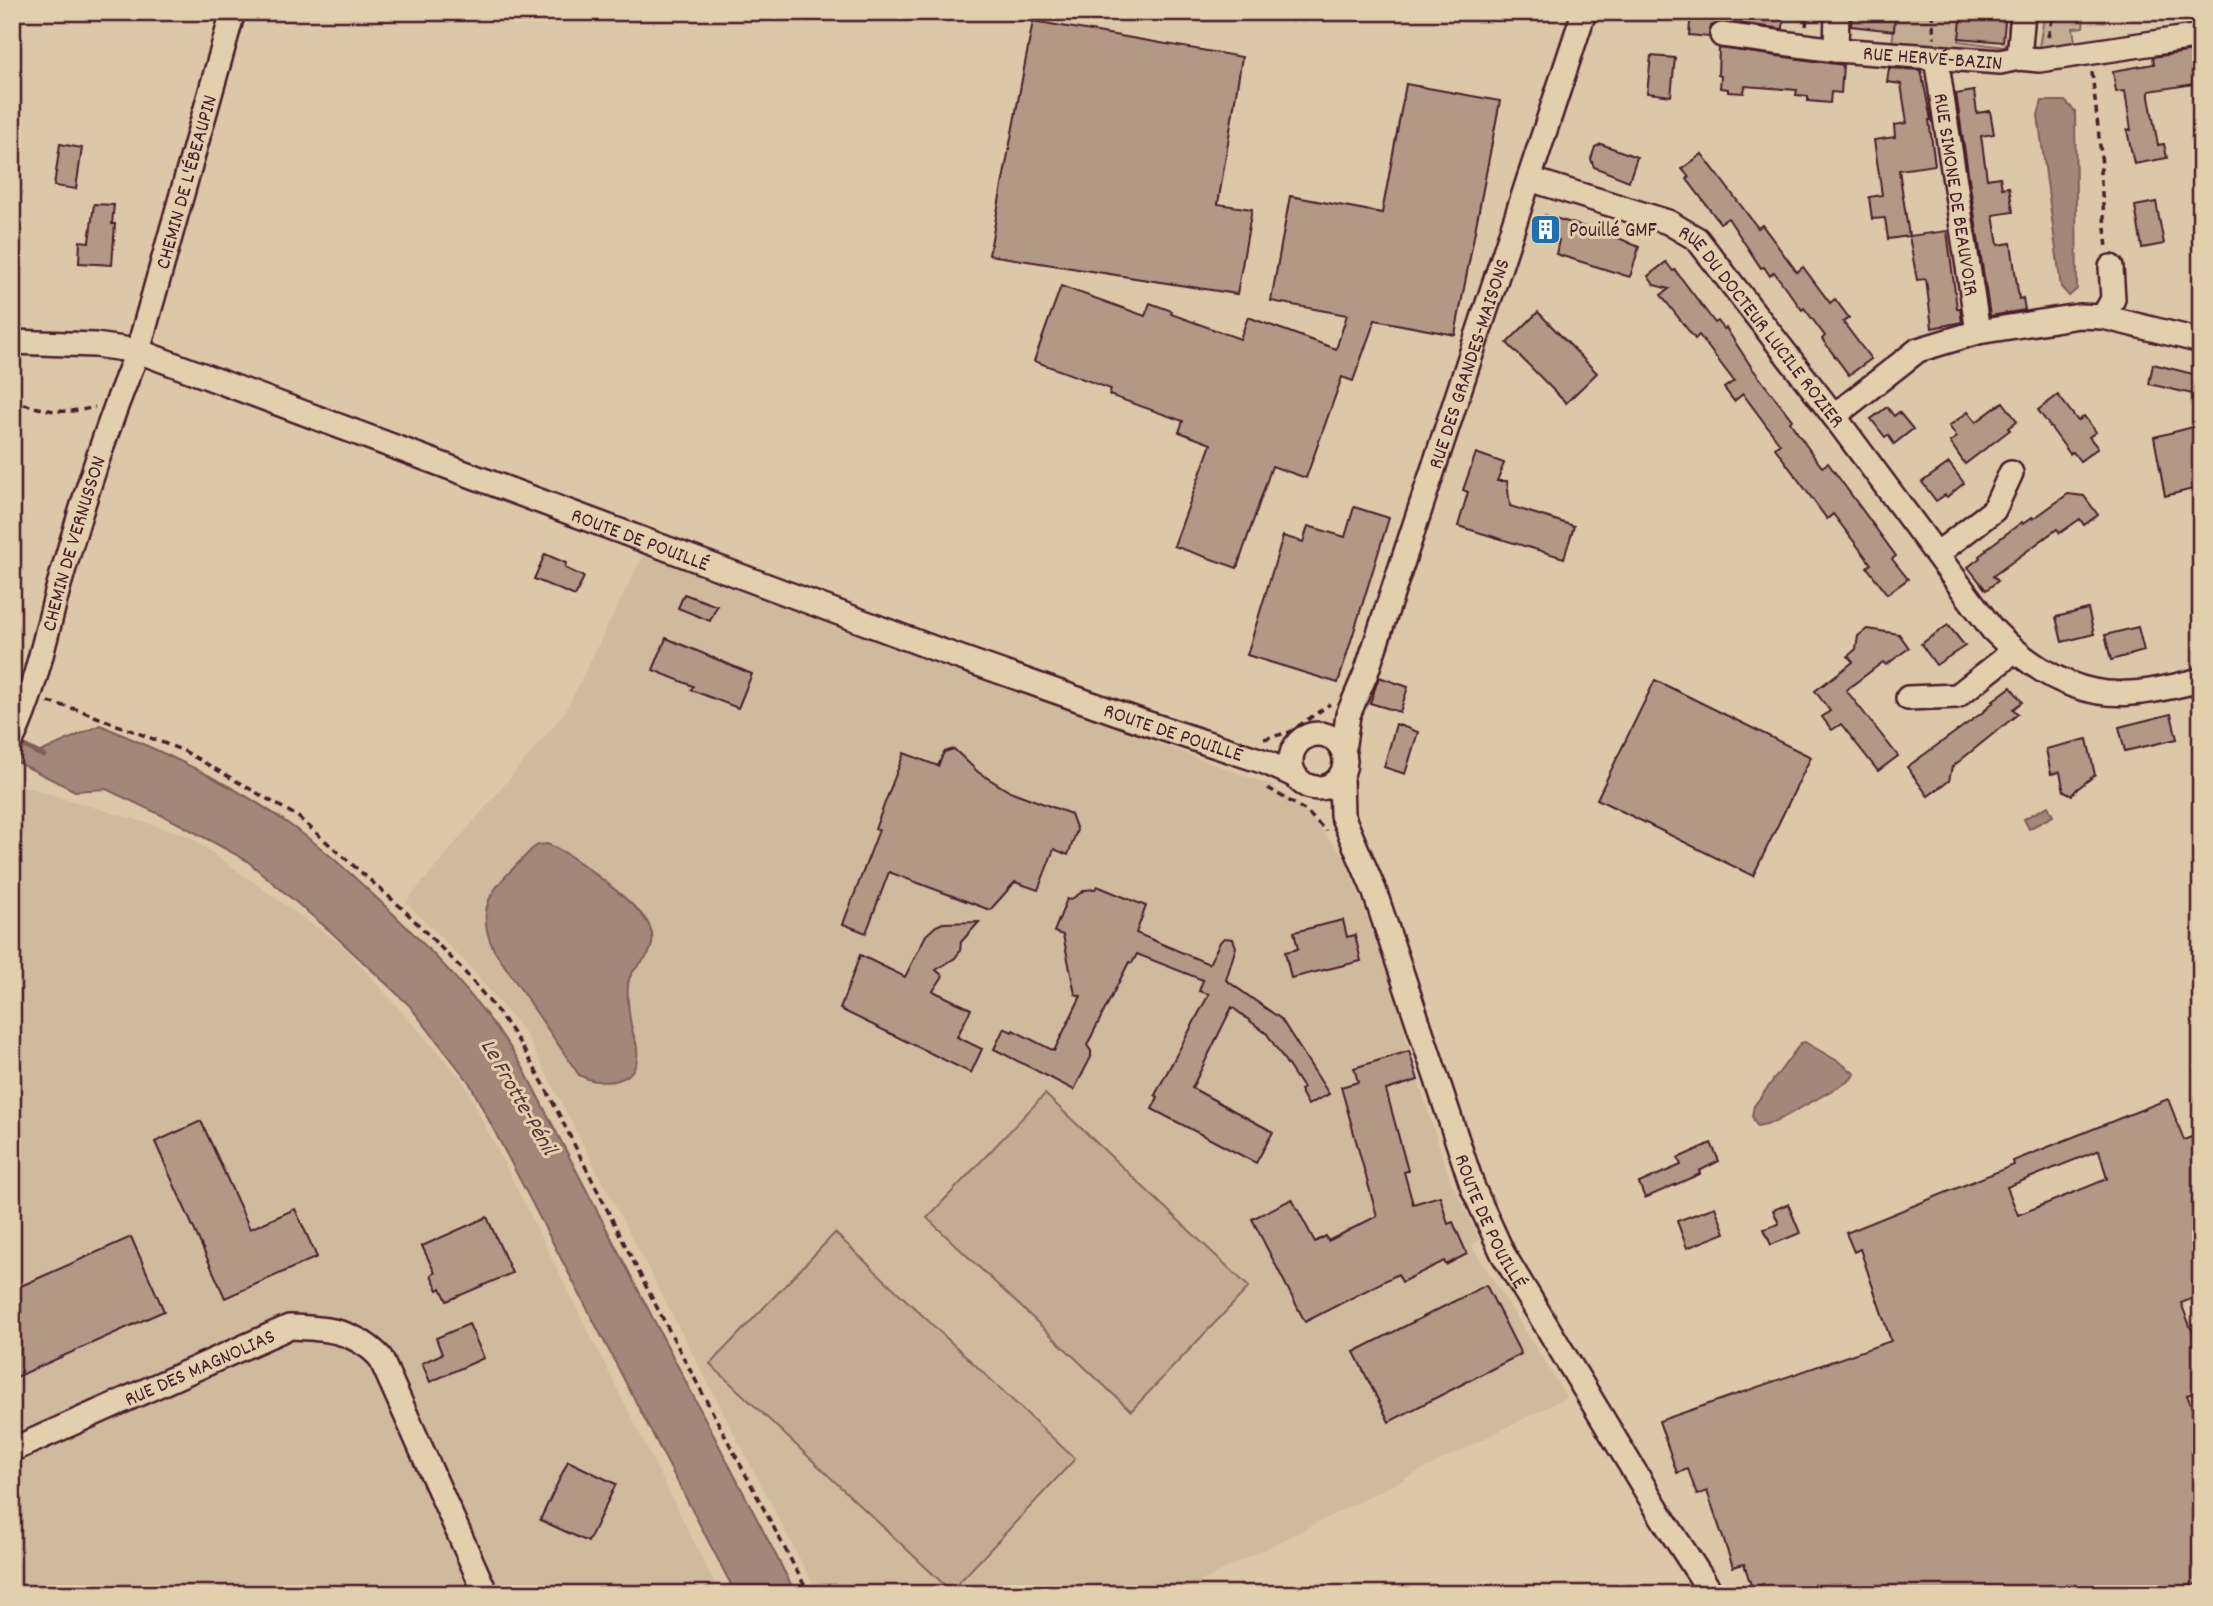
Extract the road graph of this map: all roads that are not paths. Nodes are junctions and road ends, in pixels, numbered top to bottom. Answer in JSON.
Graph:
{"nodes":[{"id":1,"x":233,"y":12,"type":"edge"},
{"id":2,"x":1584,"y":12,"type":"edge"},
{"id":3,"x":1837,"y":12,"type":"edge"},
{"id":4,"x":2023,"y":12,"type":"edge"},
{"id":5,"x":1722,"y":35,"type":"dead end"},
{"id":6,"x":2201,"y":36,"type":"edge"},
{"id":7,"x":1836,"y":50,"type":"junction"},
{"id":8,"x":1936,"y":58,"type":"junction"},
{"id":9,"x":2019,"y":58,"type":"junction"},
{"id":10,"x":1529,"y":179,"type":"junction"},
{"id":11,"x":2111,"y":267,"type":"road end"},
{"id":12,"x":2103,"y":317,"type":"junction"},
{"id":13,"x":1978,"y":332,"type":"junction"},
{"id":14,"x":2201,"y":341,"type":"edge"},
{"id":15,"x":12,"y":342,"type":"edge"},
{"id":16,"x":138,"y":351,"type":"junction"},
{"id":17,"x":1834,"y":416,"type":"junction"},
{"id":18,"x":2011,"y":473,"type":"dead end"},
{"id":19,"x":1937,"y":554,"type":"junction"},
{"id":20,"x":2012,"y":650,"type":"junction"},
{"id":21,"x":2201,"y":680,"type":"edge"},
{"id":22,"x":1908,"y":698,"type":"dead end"},
{"id":23,"x":1340,"y":708,"type":"junction"},
{"id":24,"x":1322,"y":734,"type":"junction"},
{"id":25,"x":12,"y":739,"type":"edge"},
{"id":26,"x":1292,"y":750,"type":"junction"},
{"id":27,"x":1261,"y":751,"type":"junction"},
{"id":28,"x":1343,"y":751,"type":"junction"},
{"id":29,"x":1294,"y":775,"type":"junction"},
{"id":30,"x":1341,"y":776,"type":"junction"},
{"id":31,"x":1313,"y":788,"type":"junction"},
{"id":32,"x":1342,"y":815,"type":"junction"},
{"id":33,"x":12,"y":1450,"type":"edge"},
{"id":34,"x":486,"y":1594,"type":"edge"},
{"id":35,"x":1712,"y":1594,"type":"edge"}],
"edges":[{"from":1,"to":16,"type":"street","name":"CHEMIN DE L'ÉBEAUPIN"},
{"from":2,"to":10,"type":"street","name":"RUE DES GRANDES-MAISONS"},
{"from":3,"to":7,"type":"street","name":"RUE HERVÉ-BAZIN"},
{"from":4,"to":9,"type":"street","name":"RUE HERVÉ-BAZIN"},
{"from":5,"to":7,"type":"street"},
{"from":6,"to":9,"type":"street"},
{"from":7,"to":8,"type":"street","name":"RUE HERVÉ-BAZIN"},
{"from":8,"to":9,"type":"street","name":"RUE HERVÉ-BAZIN"},
{"from":8,"to":13,"type":"street","name":"RUE SIMONE DE BEAUVOIR"},
{"from":10,"to":17,"type":"street","name":"RUE DU DOCTEUR LUCILE ROZIER"},
{"from":10,"to":23,"type":"street","name":"RUE DES GRANDES-MAISONS"},
{"from":11,"to":12,"type":"street"},
{"from":12,"to":13,"type":"street"},
{"from":12,"to":14,"type":"street"},
{"from":13,"to":17,"type":"street"},
{"from":15,"to":16,"type":"street","name":"ROUTE DE POUILLÉ"},
{"from":16,"to":25,"type":"street","name":"CHEMIN DE VERNUSSON"},
{"from":16,"to":27,"type":"street","name":"ROUTE DE POUILLÉ"},
{"from":17,"to":19,"type":"street","name":"RUE DU DOCTEUR LUCILE ROZIER"},
{"from":18,"to":19,"type":"street"},
{"from":19,"to":20,"type":"street","name":"RUE DU DOCTEUR LUCILE ROZIER"},
{"from":20,"to":21,"type":"street","name":"RUE DU DOCTEUR LUCILE ROZIER"},
{"from":20,"to":22,"type":"street"},
{"from":23,"to":24,"type":"street"},
{"from":23,"to":28,"type":"street","name":"RUE DES GRANDES-MAISONS"},
{"from":24,"to":26,"type":"street"},
{"from":24,"to":28,"type":"street"},
{"from":26,"to":27,"type":"street","name":"ROUTE DE POUILLÉ"},
{"from":26,"to":29,"type":"street"},
{"from":27,"to":29,"type":"street","name":"ROUTE DE POUILLÉ"},
{"from":28,"to":30,"type":"street"},
{"from":29,"to":31,"type":"street"},
{"from":30,"to":31,"type":"street"},
{"from":30,"to":32,"type":"street","name":"ROUTE DE POUILLÉ"},
{"from":31,"to":32,"type":"street","name":"ROUTE DE POUILLÉ"},
{"from":32,"to":35,"type":"street","name":"ROUTE DE POUILLÉ"},
{"from":33,"to":34,"type":"street","name":"RUE DES MAGNOLIAS"}]}
